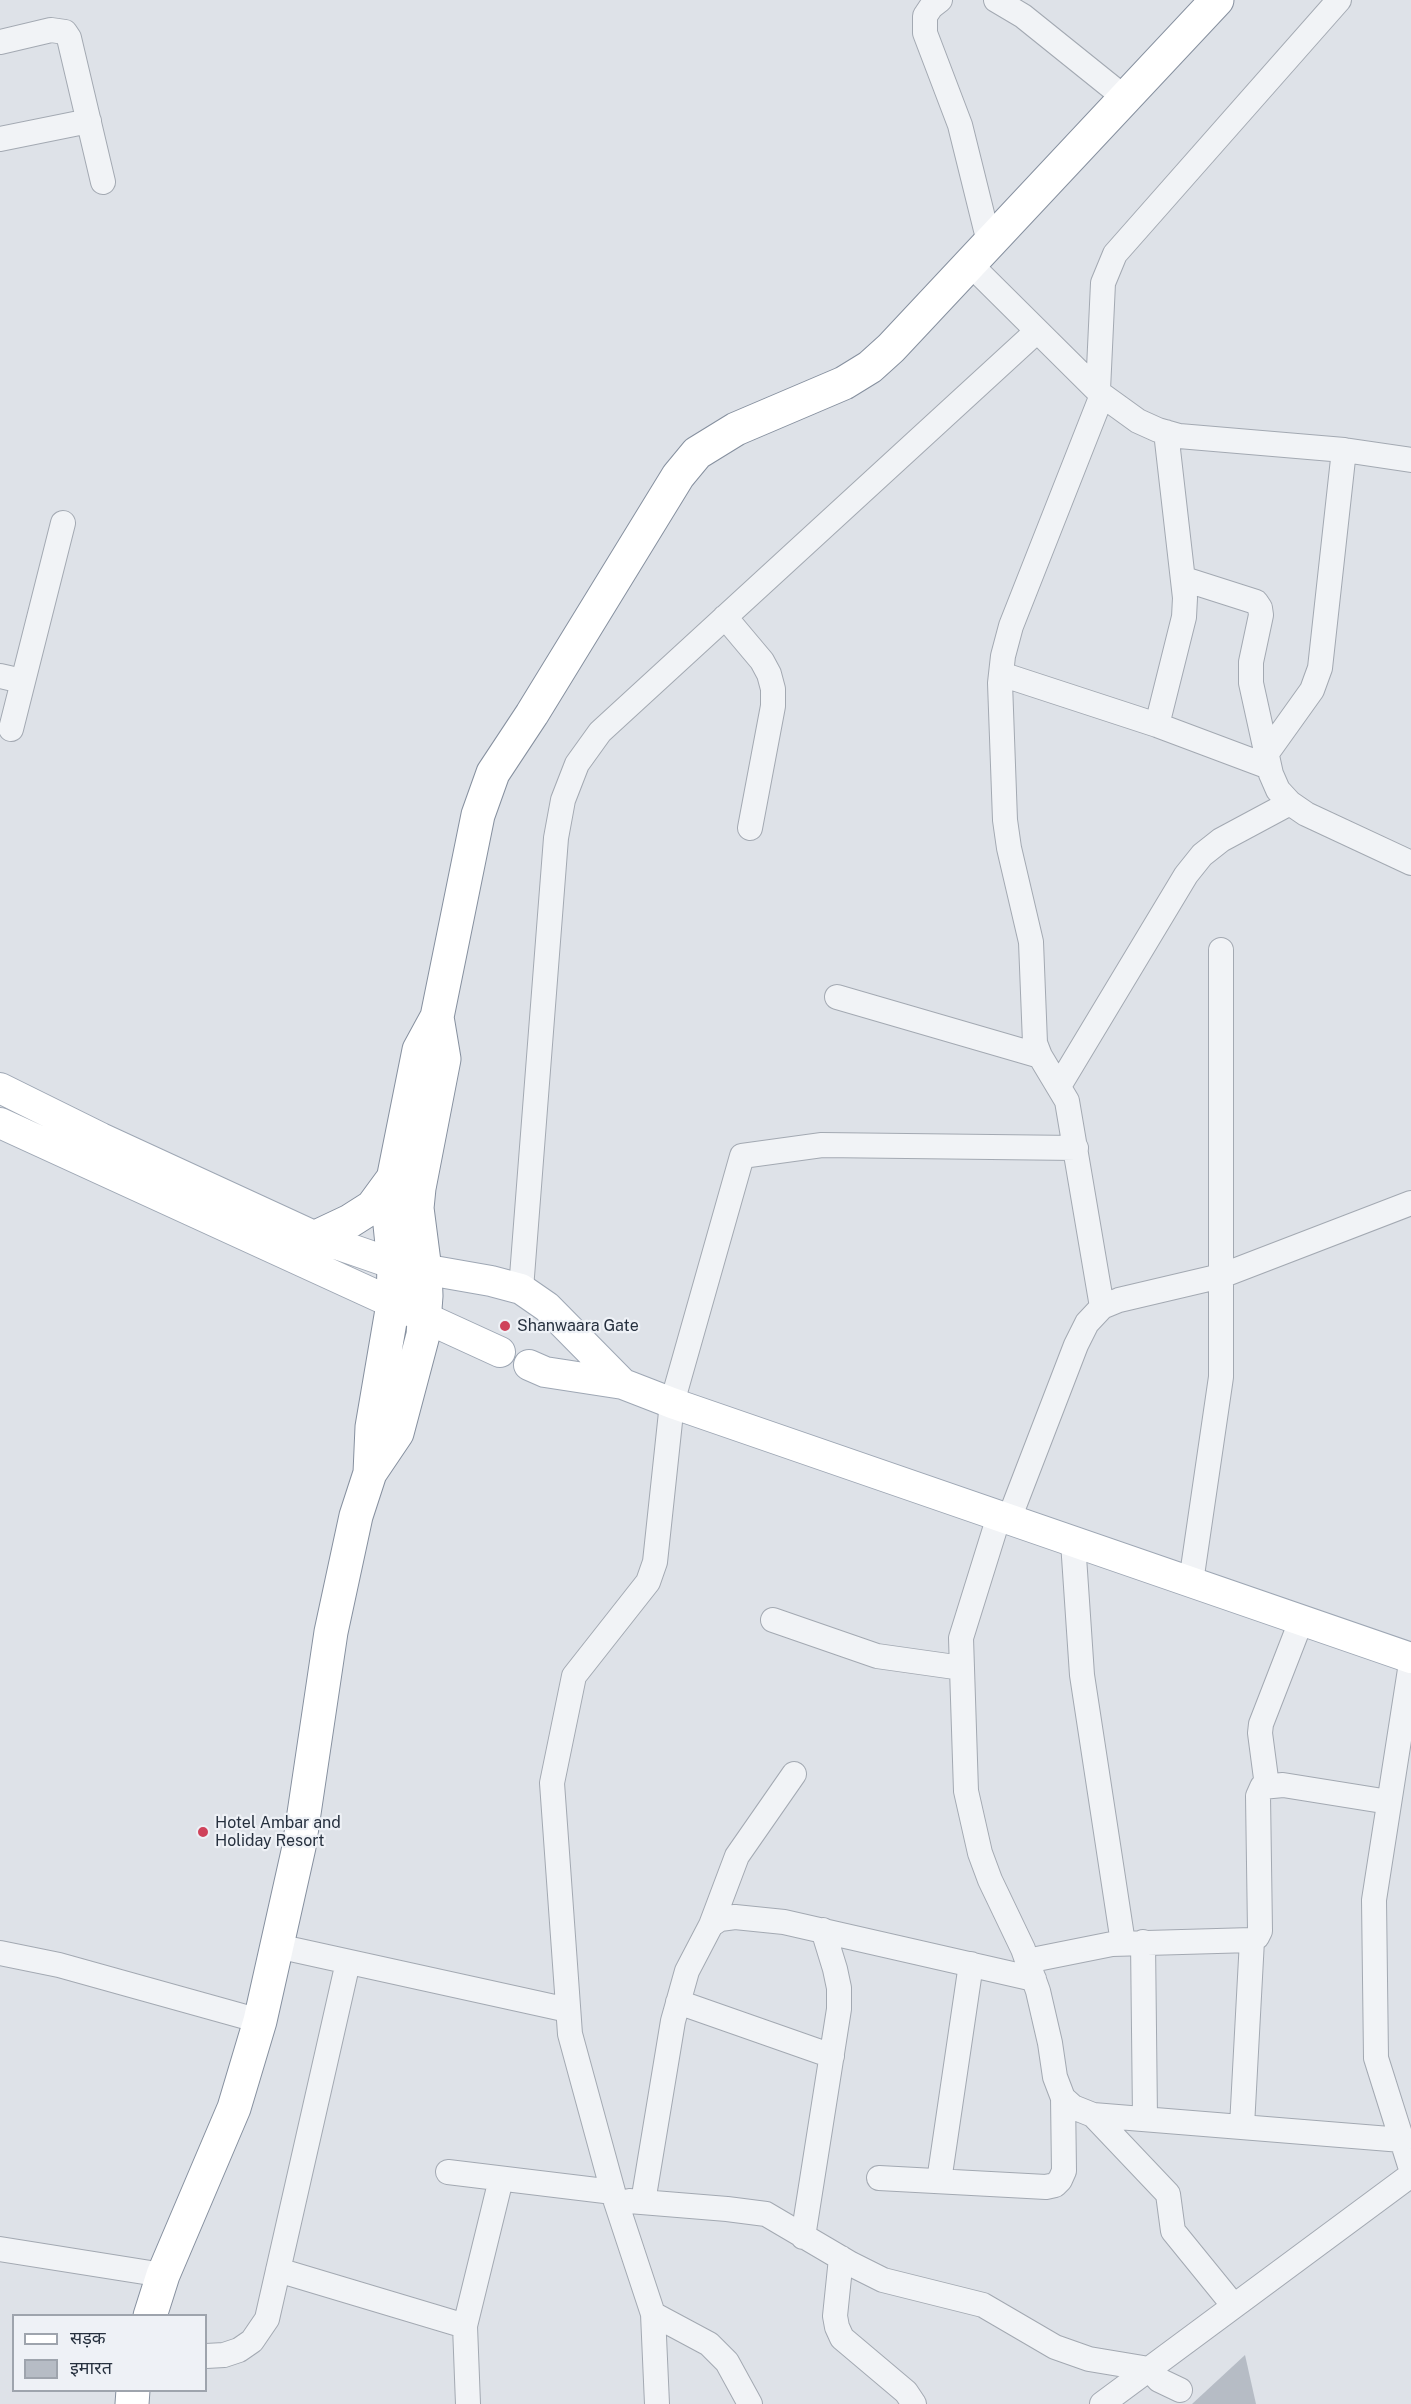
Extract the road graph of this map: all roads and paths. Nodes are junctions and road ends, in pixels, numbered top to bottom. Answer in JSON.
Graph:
{"nodes":[{"id":1,"x":940,"y":0,"type":"edge"},
{"id":2,"x":996,"y":0,"type":"edge"},
{"id":3,"x":1217,"y":0,"type":"edge"},
{"id":4,"x":1339,"y":0,"type":"edge"},
{"id":5,"x":0,"y":42,"type":"edge"},
{"id":6,"x":1125,"y":98,"type":"junction"},
{"id":7,"x":89,"y":121,"type":"junction"},
{"id":8,"x":0,"y":140,"type":"edge"},
{"id":9,"x":103,"y":182,"type":"dead end"},
{"id":10,"x":979,"y":253,"type":"junction"},
{"id":11,"x":1036,"y":332,"type":"junction"},
{"id":12,"x":1100,"y":392,"type":"junction"},
{"id":13,"x":1166,"y":432,"type":"junction"},
{"id":14,"x":1344,"y":450,"type":"junction"},
{"id":15,"x":1411,"y":460,"type":"edge"},
{"id":16,"x":63,"y":524,"type":"dead end"},
{"id":17,"x":1184,"y":579,"type":"junction"},
{"id":18,"x":725,"y":617,"type":"junction"},
{"id":19,"x":1001,"y":674,"type":"junction"},
{"id":20,"x":11,"y":678,"type":"edge"},
{"id":21,"x":1157,"y":725,"type":"junction"},
{"id":22,"x":11,"y":729,"type":"dead end"},
{"id":23,"x":1268,"y":760,"type":"junction"},
{"id":24,"x":1290,"y":803,"type":"junction"},
{"id":25,"x":750,"y":828,"type":"dead end"},
{"id":26,"x":1411,"y":863,"type":"edge"},
{"id":27,"x":1221,"y":950,"type":"dead end"},
{"id":28,"x":837,"y":997,"type":"dead end"},
{"id":29,"x":437,"y":1017,"type":"junction"},
{"id":30,"x":1040,"y":1056,"type":"junction"},
{"id":31,"x":1059,"y":1086,"type":"junction"},
{"id":32,"x":0,"y":1088,"type":"edge"},
{"id":33,"x":0,"y":1123,"type":"edge"},
{"id":34,"x":1076,"y":1148,"type":"junction"},
{"id":35,"x":394,"y":1177,"type":"junction"},
{"id":36,"x":1411,"y":1203,"type":"edge"},
{"id":37,"x":316,"y":1237,"type":"junction"},
{"id":38,"x":410,"y":1267,"type":"junction"},
{"id":39,"x":1221,"y":1276,"type":"junction"},
{"id":40,"x":521,"y":1289,"type":"junction"},
{"id":41,"x":393,"y":1304,"type":"junction"},
{"id":42,"x":1102,"y":1307,"type":"junction"},
{"id":43,"x":424,"y":1317,"type":"junction"},
{"id":44,"x":501,"y":1352,"type":"dead end"},
{"id":45,"x":529,"y":1365,"type":"dead end"},
{"id":46,"x":623,"y":1384,"type":"junction"},
{"id":47,"x":672,"y":1403,"type":"junction"},
{"id":48,"x":370,"y":1473,"type":"junction"},
{"id":49,"x":1004,"y":1518,"type":"junction"},
{"id":50,"x":1073,"y":1542,"type":"junction"},
{"id":51,"x":1191,"y":1582,"type":"junction"},
{"id":52,"x":773,"y":1620,"type":"dead end"},
{"id":53,"x":1301,"y":1621,"type":"junction"},
{"id":54,"x":1411,"y":1660,"type":"edge"},
{"id":55,"x":962,"y":1668,"type":"junction"},
{"id":56,"x":794,"y":1774,"type":"dead end"},
{"id":57,"x":1267,"y":1786,"type":"junction"},
{"id":58,"x":1389,"y":1802,"type":"junction"},
{"id":59,"x":711,"y":1925,"type":"junction"},
{"id":60,"x":823,"y":1930,"type":"junction"},
{"id":61,"x":1252,"y":1940,"type":"junction"},
{"id":62,"x":1133,"y":1942,"type":"junction"},
{"id":63,"x":277,"y":1946,"type":"junction"},
{"id":64,"x":0,"y":1953,"type":"edge"},
{"id":65,"x":348,"y":1962,"type":"junction"},
{"id":66,"x":971,"y":1965,"type":"junction"},
{"id":67,"x":1031,"y":1970,"type":"junction"},
{"id":68,"x":678,"y":2002,"type":"junction"},
{"id":69,"x":568,"y":2010,"type":"junction"},
{"id":70,"x":260,"y":2021,"type":"junction"},
{"id":71,"x":832,"y":2056,"type":"junction"},
{"id":72,"x":1064,"y":2098,"type":"junction"},
{"id":73,"x":1093,"y":2115,"type":"junction"},
{"id":74,"x":1145,"y":2118,"type":"junction"},
{"id":75,"x":1242,"y":2126,"type":"junction"},
{"id":76,"x":1408,"y":2159,"type":"edge"},
{"id":77,"x":448,"y":2172,"type":"dead end"},
{"id":78,"x":879,"y":2178,"type":"dead end"},
{"id":79,"x":501,"y":2179,"type":"junction"},
{"id":80,"x":939,"y":2181,"type":"junction"},
{"id":81,"x":614,"y":2196,"type":"junction"},
{"id":82,"x":643,"y":2202,"type":"junction"},
{"id":83,"x":803,"y":2237,"type":"junction"},
{"id":84,"x":0,"y":2249,"type":"edge"},
{"id":85,"x":841,"y":2258,"type":"junction"},
{"id":86,"x":278,"y":2270,"type":"junction"},
{"id":87,"x":164,"y":2275,"type":"junction"},
{"id":88,"x":1234,"y":2306,"type":"junction"},
{"id":89,"x":151,"y":2314,"type":"edge"},
{"id":90,"x":653,"y":2314,"type":"junction"},
{"id":91,"x":465,"y":2326,"type":"junction"},
{"id":92,"x":1168,"y":2355,"type":"junction"},
{"id":93,"x":207,"y":2356,"type":"edge"},
{"id":94,"x":1149,"y":2369,"type":"junction"},
{"id":95,"x":1182,"y":2397,"type":"edge"},
{"id":96,"x":468,"y":2404,"type":"edge"},
{"id":97,"x":657,"y":2404,"type":"edge"},
{"id":98,"x":750,"y":2404,"type":"edge"},
{"id":99,"x":914,"y":2404,"type":"edge"},
{"id":100,"x":1102,"y":2404,"type":"edge"}],
"edges":[{"from":1,"to":10,"type":"street"},
{"from":2,"to":6,"type":"street"},
{"from":3,"to":6,"type":"highway"},
{"from":4,"to":12,"type":"street"},
{"from":5,"to":7,"type":"street"},
{"from":6,"to":10,"type":"highway"},
{"from":7,"to":8,"type":"street"},
{"from":7,"to":9,"type":"street"},
{"from":10,"to":11,"type":"street"},
{"from":10,"to":29,"type":"highway"},
{"from":11,"to":12,"type":"street"},
{"from":11,"to":18,"type":"street"},
{"from":12,"to":13,"type":"street"},
{"from":12,"to":19,"type":"street"},
{"from":13,"to":14,"type":"street"},
{"from":13,"to":17,"type":"street"},
{"from":14,"to":15,"type":"street"},
{"from":14,"to":23,"type":"street"},
{"from":16,"to":20,"type":"street"},
{"from":17,"to":21,"type":"street"},
{"from":17,"to":23,"type":"street"},
{"from":18,"to":25,"type":"street"},
{"from":18,"to":40,"type":"street"},
{"from":19,"to":21,"type":"street"},
{"from":19,"to":30,"type":"street"},
{"from":20,"to":22,"type":"street"},
{"from":21,"to":23,"type":"street"},
{"from":23,"to":24,"type":"street"},
{"from":24,"to":26,"type":"street"},
{"from":24,"to":31,"type":"street"},
{"from":27,"to":39,"type":"street"},
{"from":28,"to":30,"type":"street"},
{"from":29,"to":35,"type":"highway"},
{"from":29,"to":38,"type":"highway"},
{"from":30,"to":31,"type":"street"},
{"from":31,"to":34,"type":"street"},
{"from":32,"to":37,"type":"main road"},
{"from":33,"to":41,"type":"main road"},
{"from":34,"to":42,"type":"street"},
{"from":34,"to":47,"type":"street"},
{"from":35,"to":37,"type":"highway"},
{"from":35,"to":38,"type":"highway"},
{"from":36,"to":39,"type":"street"},
{"from":37,"to":38,"type":"main road"},
{"from":38,"to":40,"type":"main road"},
{"from":38,"to":41,"type":"highway"},
{"from":38,"to":43,"type":"highway"},
{"from":39,"to":42,"type":"street"},
{"from":39,"to":51,"type":"street"},
{"from":40,"to":46,"type":"main road"},
{"from":41,"to":43,"type":"main road"},
{"from":41,"to":48,"type":"highway"},
{"from":42,"to":49,"type":"street"},
{"from":43,"to":44,"type":"main road"},
{"from":43,"to":48,"type":"highway"},
{"from":45,"to":46,"type":"main road"},
{"from":46,"to":47,"type":"main road"},
{"from":47,"to":49,"type":"main road"},
{"from":47,"to":69,"type":"street"},
{"from":48,"to":63,"type":"highway"},
{"from":49,"to":50,"type":"main road"},
{"from":49,"to":55,"type":"street"},
{"from":50,"to":51,"type":"main road"},
{"from":50,"to":62,"type":"street"},
{"from":51,"to":53,"type":"main road"},
{"from":52,"to":55,"type":"street"},
{"from":53,"to":54,"type":"main road"},
{"from":53,"to":57,"type":"street"},
{"from":54,"to":58,"type":"street"},
{"from":55,"to":67,"type":"street"},
{"from":56,"to":59,"type":"street"},
{"from":57,"to":58,"type":"street"},
{"from":57,"to":61,"type":"street"},
{"from":58,"to":76,"type":"street"},
{"from":59,"to":60,"type":"street"},
{"from":59,"to":68,"type":"street"},
{"from":60,"to":66,"type":"street"},
{"from":60,"to":71,"type":"street"},
{"from":61,"to":62,"type":"street"},
{"from":61,"to":75,"type":"street"},
{"from":62,"to":67,"type":"street"},
{"from":62,"to":74,"type":"street"},
{"from":63,"to":65,"type":"street"},
{"from":63,"to":70,"type":"highway"},
{"from":64,"to":70,"type":"street"},
{"from":65,"to":69,"type":"street"},
{"from":65,"to":86,"type":"street"},
{"from":66,"to":67,"type":"street"},
{"from":66,"to":80,"type":"street"},
{"from":67,"to":72,"type":"street"},
{"from":68,"to":71,"type":"street"},
{"from":68,"to":82,"type":"street"},
{"from":69,"to":81,"type":"street"},
{"from":70,"to":87,"type":"highway"},
{"from":71,"to":83,"type":"street"},
{"from":72,"to":73,"type":"street"},
{"from":72,"to":80,"type":"street"},
{"from":73,"to":74,"type":"street"},
{"from":73,"to":88,"type":"street"},
{"from":74,"to":75,"type":"street"},
{"from":75,"to":76,"type":"street"},
{"from":76,"to":88,"type":"street"},
{"from":77,"to":79,"type":"street"},
{"from":78,"to":80,"type":"street"},
{"from":79,"to":81,"type":"street"},
{"from":79,"to":91,"type":"street"},
{"from":81,"to":82,"type":"street"},
{"from":81,"to":90,"type":"street"},
{"from":82,"to":83,"type":"street"},
{"from":83,"to":85,"type":"street"},
{"from":84,"to":87,"type":"street"},
{"from":85,"to":94,"type":"street"},
{"from":85,"to":99,"type":"street"},
{"from":86,"to":91,"type":"street"},
{"from":86,"to":93,"type":"street"},
{"from":87,"to":89,"type":"highway"},
{"from":88,"to":92,"type":"street"},
{"from":90,"to":97,"type":"street"},
{"from":90,"to":98,"type":"street"},
{"from":91,"to":96,"type":"street"},
{"from":92,"to":94,"type":"street"},
{"from":92,"to":95,"type":"street"},
{"from":94,"to":95,"type":"street"},
{"from":94,"to":100,"type":"street"}]}
